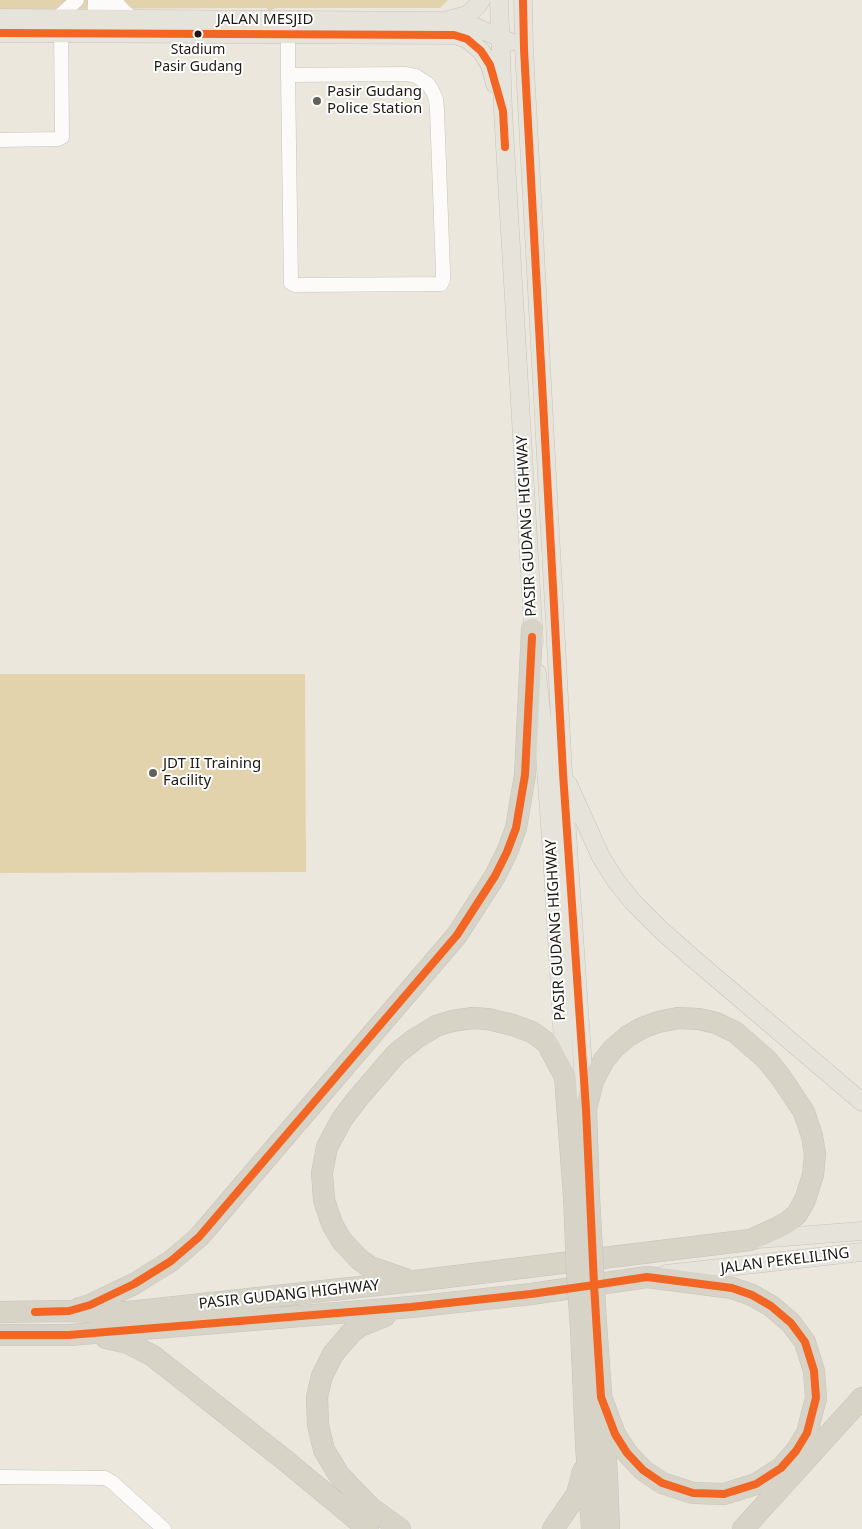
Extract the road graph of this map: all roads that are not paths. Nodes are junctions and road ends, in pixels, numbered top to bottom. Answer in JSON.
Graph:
{"nodes":[{"id":1,"x":77,"y":0,"type":"edge"},
{"id":2,"x":95,"y":0,"type":"edge"},
{"id":3,"x":107,"y":0,"type":"edge"},
{"id":4,"x":114,"y":0,"type":"edge"},
{"id":5,"x":481,"y":0,"type":"edge"},
{"id":6,"x":499,"y":0,"type":"edge"},
{"id":7,"x":523,"y":0,"type":"edge"},
{"id":8,"x":0,"y":18,"type":"edge"},
{"id":9,"x":134,"y":19,"type":"junction"},
{"id":10,"x":445,"y":21,"type":"junction"},
{"id":11,"x":59,"y":24,"type":"junction"},
{"id":12,"x":100,"y":26,"type":"junction"},
{"id":13,"x":288,"y":27,"type":"junction"},
{"id":14,"x":0,"y":33,"type":"edge"},
{"id":15,"x":500,"y":38,"type":"junction"},
{"id":16,"x":524,"y":49,"type":"junction"},
{"id":17,"x":288,"y":75,"type":"junction"},
{"id":18,"x":503,"y":111,"type":"junction"},
{"id":19,"x":0,"y":140,"type":"edge"},
{"id":20,"x":511,"y":241,"type":"junction"},
{"id":21,"x":534,"y":241,"type":"junction"},
{"id":22,"x":532,"y":629,"type":"junction"},
{"id":23,"x":563,"y":772,"type":"junction"},
{"id":24,"x":565,"y":1077,"type":"junction"},
{"id":25,"x":862,"y":1102,"type":"edge"},
{"id":26,"x":586,"y":1109,"type":"junction"},
{"id":27,"x":582,"y":1196,"type":"junction"},
{"id":28,"x":862,"y":1231,"type":"edge"},
{"id":29,"x":750,"y":1240,"type":"junction"},
{"id":30,"x":862,"y":1252,"type":"edge"},
{"id":31,"x":647,"y":1277,"type":"junction"},
{"id":32,"x":415,"y":1281,"type":"junction"},
{"id":33,"x":411,"y":1307,"type":"junction"},
{"id":34,"x":69,"y":1311,"type":"junction"},
{"id":35,"x":0,"y":1312,"type":"edge"},
{"id":36,"x":589,"y":1326,"type":"junction"},
{"id":37,"x":0,"y":1335,"type":"edge"},
{"id":38,"x":69,"y":1335,"type":"junction"},
{"id":39,"x":601,"y":1397,"type":"junction"},
{"id":40,"x":862,"y":1398,"type":"edge"},
{"id":41,"x":586,"y":1445,"type":"junction"},
{"id":42,"x":0,"y":1477,"type":"edge"},
{"id":43,"x":164,"y":1529,"type":"edge"},
{"id":44,"x":368,"y":1529,"type":"edge"},
{"id":45,"x":400,"y":1529,"type":"edge"},
{"id":46,"x":552,"y":1529,"type":"edge"},
{"id":47,"x":592,"y":1529,"type":"edge"},
{"id":48,"x":609,"y":1529,"type":"edge"},
{"id":49,"x":743,"y":1529,"type":"edge"}],
"edges":[{"from":1,"to":11,"type":"street"},
{"from":2,"to":12,"type":"street"},
{"from":3,"to":12,"type":"street"},
{"from":4,"to":9,"type":"street"},
{"from":5,"to":10,"type":"main road"},
{"from":6,"to":15,"type":"main road","name":"PASIR GUDANG HIGHWAY"},
{"from":7,"to":16,"type":"main road","name":"PASIR GUDANG HIGHWAY"},
{"from":8,"to":11,"type":"main road","name":"JALAN MESJID"},
{"from":9,"to":12,"type":"main road","name":"JALAN MESJID"},
{"from":9,"to":13,"type":"main road","name":"JALAN MESJID"},
{"from":10,"to":13,"type":"main road","name":"JALAN MESJID"},
{"from":10,"to":15,"type":"main road","name":"JALAN MESJID"},
{"from":11,"to":12,"type":"main road","name":"JALAN MESJID"},
{"from":11,"to":14,"type":"main road","name":"JALAN MESJID"},
{"from":11,"to":19,"type":"street"},
{"from":12,"to":13,"type":"main road","name":"JALAN MESJID"},
{"from":13,"to":17,"type":"street"},
{"from":13,"to":18,"type":"main road","name":"JALAN MESJID"},
{"from":15,"to":16,"type":"main road","name":"JALAN MESJID"},
{"from":15,"to":18,"type":"main road","name":"PASIR GUDANG HIGHWAY"},
{"from":16,"to":21,"type":"main road","name":"PASIR GUDANG HIGHWAY"},
{"from":17,"to":17,"type":"street"},
{"from":18,"to":20,"type":"main road","name":"PASIR GUDANG HIGHWAY"},
{"from":20,"to":21,"type":"main road"},
{"from":20,"to":22,"type":"main road","name":"PASIR GUDANG HIGHWAY"},
{"from":21,"to":23,"type":"main road","name":"PASIR GUDANG HIGHWAY"},
{"from":22,"to":24,"type":"main road","name":"PASIR GUDANG HIGHWAY"},
{"from":22,"to":34,"type":"highway"},
{"from":23,"to":25,"type":"main road"},
{"from":23,"to":26,"type":"main road","name":"PASIR GUDANG HIGHWAY"},
{"from":24,"to":27,"type":"highway","name":"PASIR GUDANG HIGHWAY"},
{"from":24,"to":32,"type":"highway"},
{"from":26,"to":27,"type":"highway","name":"PASIR GUDANG HIGHWAY"},
{"from":26,"to":29,"type":"highway","name":"PASIR GUDANG HIGHWAY"},
{"from":27,"to":36,"type":"highway","name":"PASIR GUDANG HIGHWAY","bridge":true},
{"from":28,"to":29,"type":"main road","name":"JALAN PEKELILING"},
{"from":29,"to":32,"type":"highway","name":"PASIR GUDANG HIGHWAY"},
{"from":30,"to":31,"type":"main road","name":"JALAN PEKELILING"},
{"from":31,"to":33,"type":"highway","name":"JALAN PEKELILING"},
{"from":31,"to":39,"type":"highway"},
{"from":32,"to":34,"type":"highway","name":"PASIR GUDANG HIGHWAY"},
{"from":33,"to":38,"type":"highway","name":"PASIR GUDANG HIGHWAY"},
{"from":33,"to":45,"type":"highway"},
{"from":34,"to":35,"type":"highway","name":"PASIR GUDANG HIGHWAY"},
{"from":36,"to":39,"type":"highway"},
{"from":36,"to":41,"type":"highway"},
{"from":37,"to":38,"type":"highway","name":"PASIR GUDANG HIGHWAY"},
{"from":38,"to":44,"type":"highway"},
{"from":39,"to":48,"type":"highway"},
{"from":40,"to":49,"type":"highway"},
{"from":41,"to":46,"type":"highway"},
{"from":41,"to":47,"type":"highway"},
{"from":42,"to":43,"type":"street"}]}
